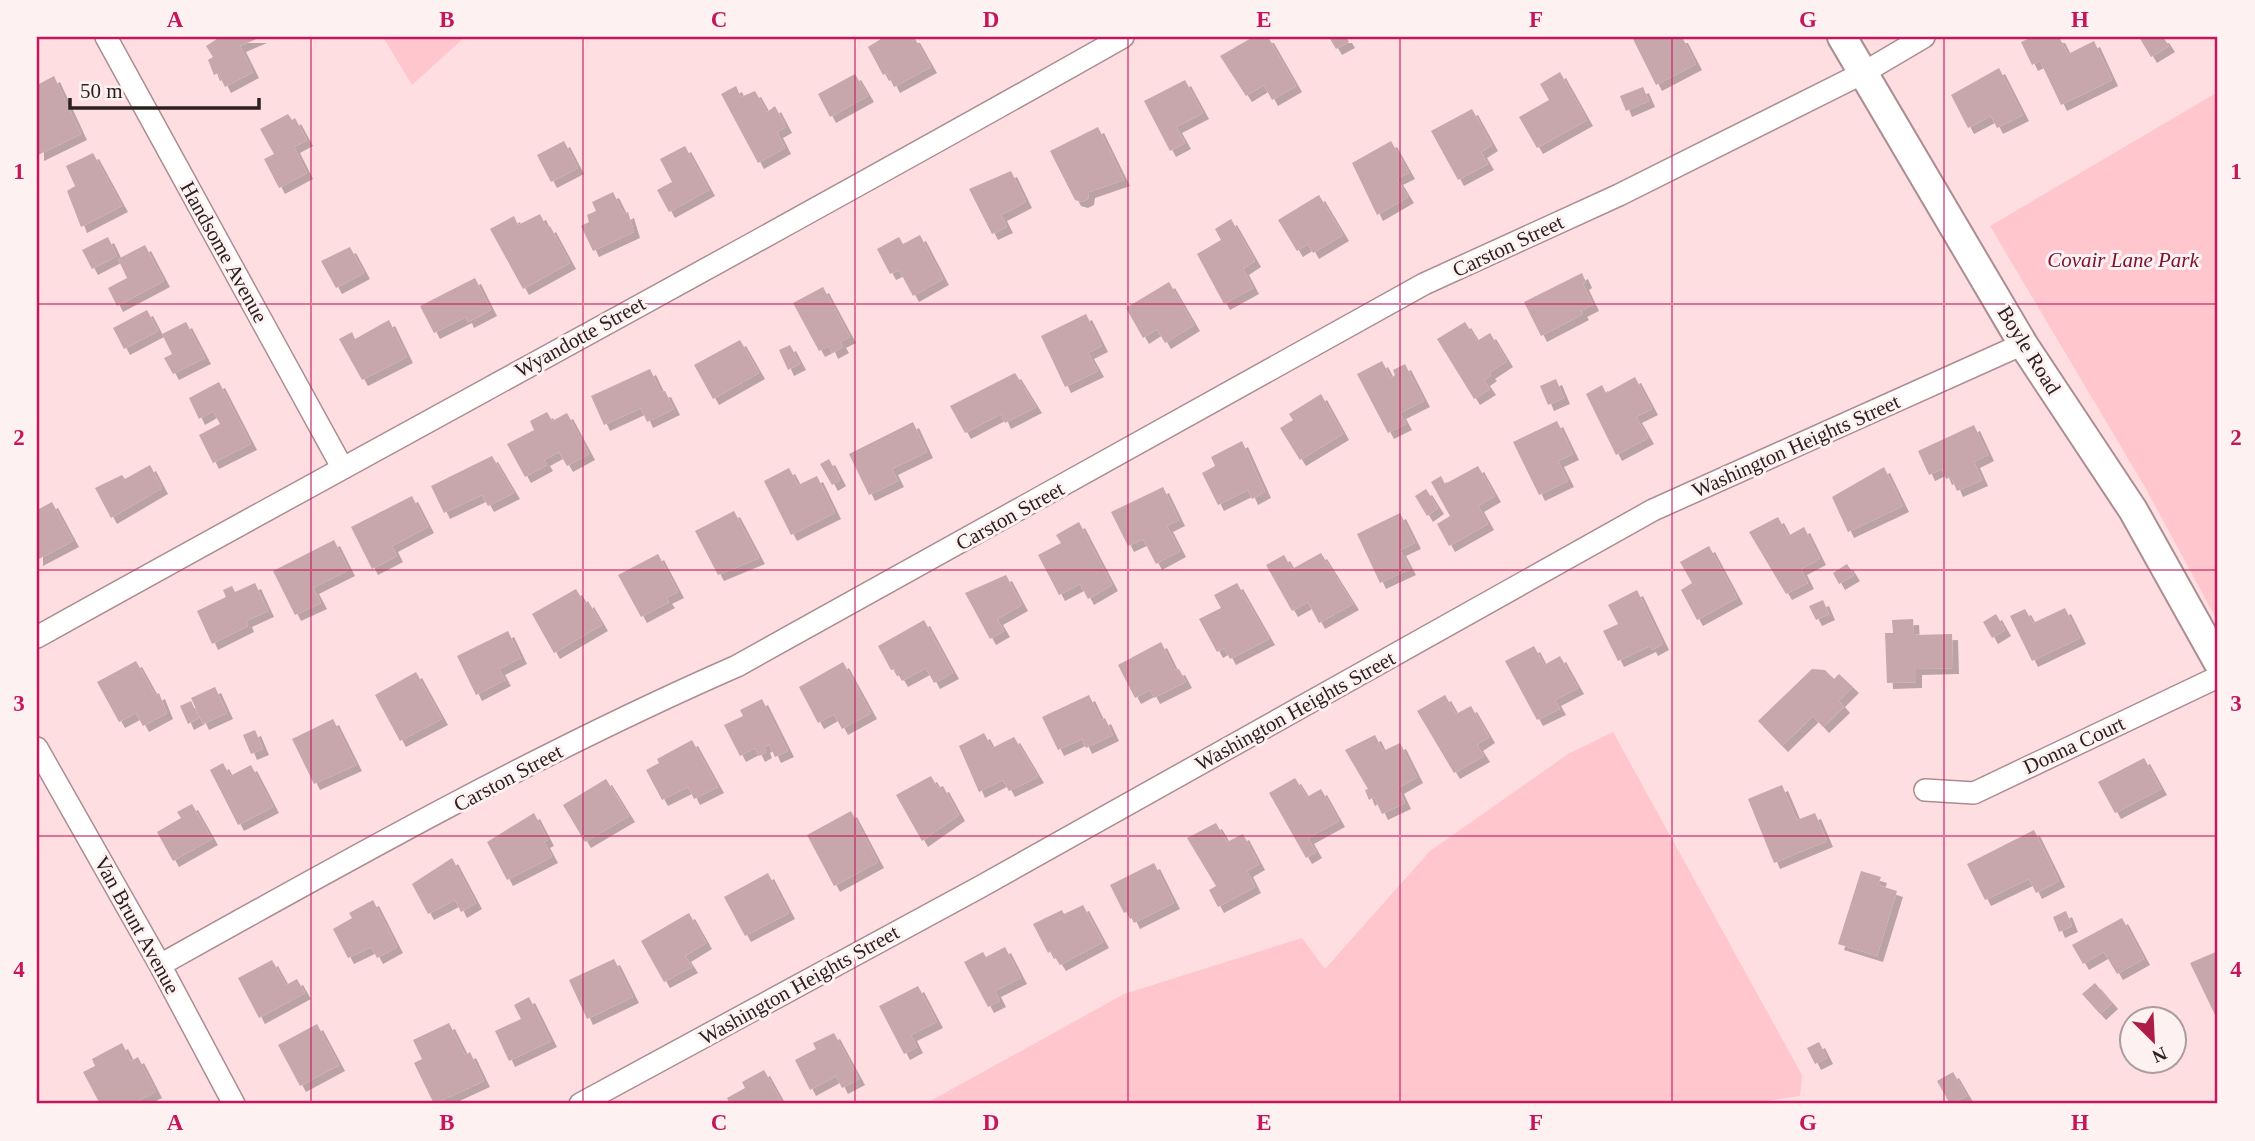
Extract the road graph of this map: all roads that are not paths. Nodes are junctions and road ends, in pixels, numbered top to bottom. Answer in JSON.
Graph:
{"nodes":[{"id":1,"x":106,"y":37,"type":"edge"},
{"id":2,"x":1123,"y":37,"type":"edge"},
{"id":3,"x":1842,"y":37,"type":"edge"},
{"id":4,"x":1924,"y":37,"type":"edge"},
{"id":5,"x":1863,"y":73,"type":"junction"},
{"id":6,"x":2023,"y":344,"type":"junction"},
{"id":7,"x":342,"y":467,"type":"junction"},
{"id":8,"x":37,"y":637,"type":"edge"},
{"id":9,"x":2218,"y":662,"type":"edge"},
{"id":10,"x":2218,"y":677,"type":"edge"},
{"id":11,"x":37,"y":748,"type":"edge"},
{"id":12,"x":1925,"y":790,"type":"dead end"},
{"id":13,"x":160,"y":965,"type":"junction"},
{"id":14,"x":234,"y":1104,"type":"edge"},
{"id":15,"x":580,"y":1104,"type":"edge"}],
"edges":[{"from":1,"to":7,"type":"street","name":"Handsome Avenue"},
{"from":2,"to":7,"type":"street","name":"Wyandotte Street"},
{"from":3,"to":5,"type":"street","name":"Boyle Road"},
{"from":4,"to":5,"type":"street","name":"Carston Street"},
{"from":5,"to":6,"type":"street","name":"Boyle Road"},
{"from":5,"to":13,"type":"street","name":"Carston Street"},
{"from":6,"to":9,"type":"street","name":"Boyle Road"},
{"from":6,"to":15,"type":"street","name":"Washington Heights Street"},
{"from":7,"to":8,"type":"street","name":"Wyandotte Street"},
{"from":10,"to":12,"type":"street","name":"Donna Court"},
{"from":11,"to":13,"type":"street","name":"Van Brunt Avenue"},
{"from":13,"to":14,"type":"street","name":"Van Brunt Avenue"}]}
